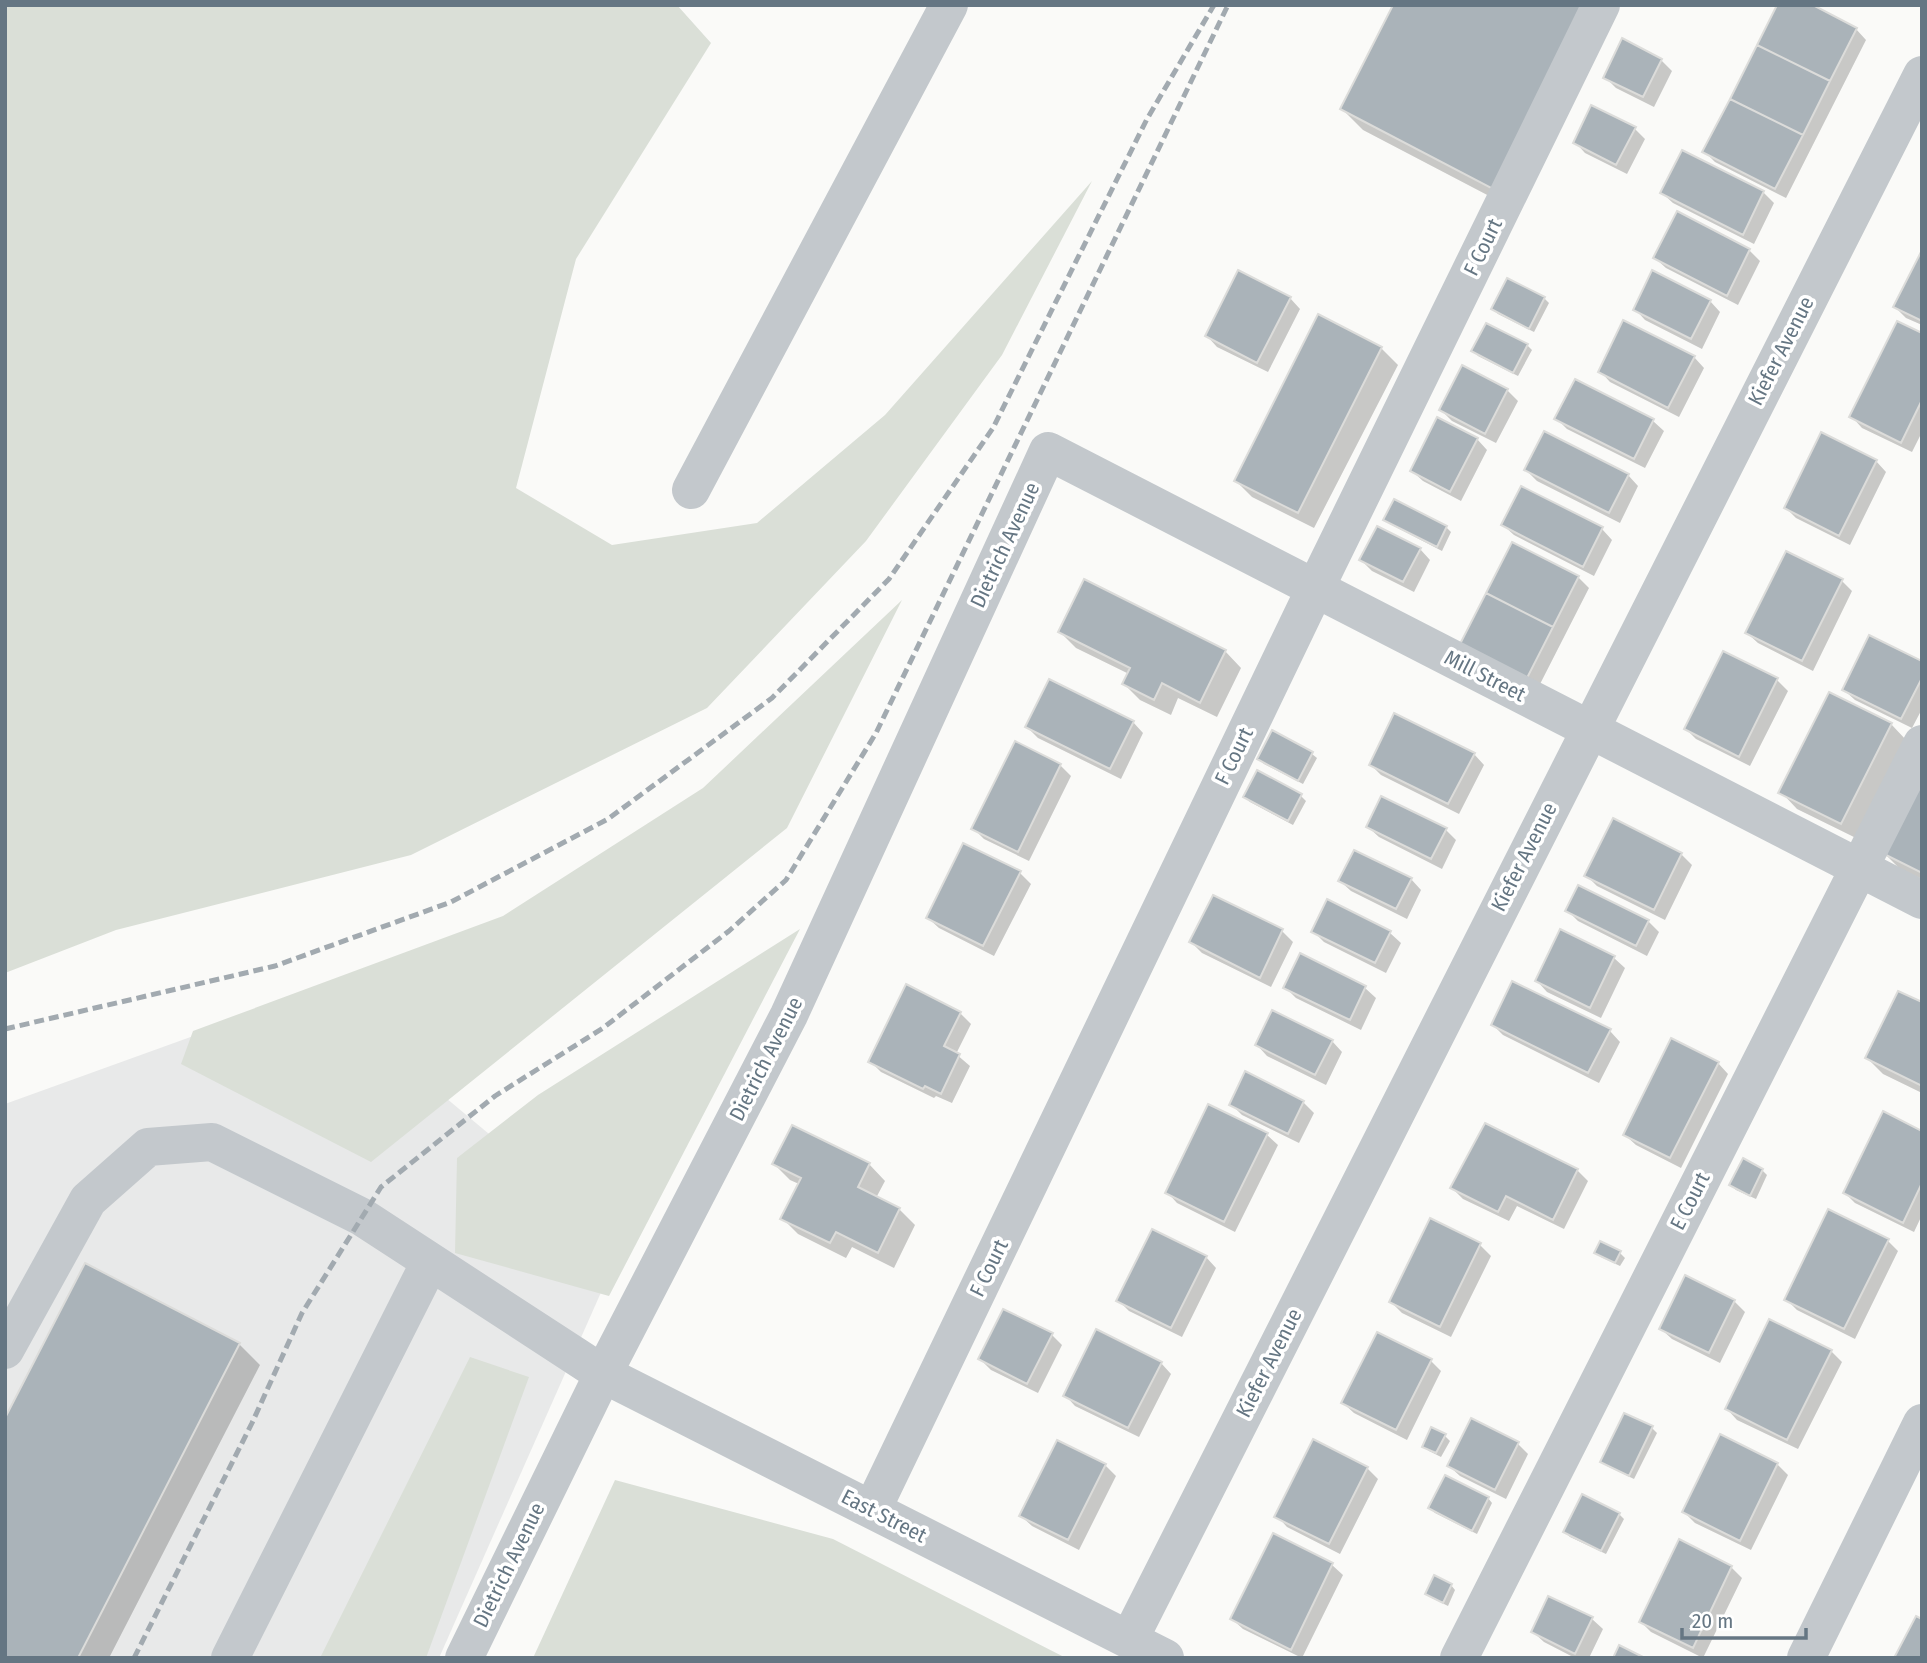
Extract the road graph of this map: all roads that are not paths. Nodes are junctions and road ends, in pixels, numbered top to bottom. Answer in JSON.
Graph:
{"nodes":[{"id":1,"x":949,"y":5,"type":"edge"},
{"id":2,"x":1601,"y":5,"type":"edge"},
{"id":3,"x":1922,"y":75,"type":"edge"},
{"id":4,"x":1048,"y":451,"type":"joint"},
{"id":5,"x":691,"y":490,"type":"dead end"},
{"id":6,"x":1315,"y":589,"type":"junction"},
{"id":7,"x":1589,"y":729,"type":"junction"},
{"id":8,"x":1922,"y":744,"type":"edge"},
{"id":9,"x":1859,"y":868,"type":"junction"},
{"id":10,"x":1922,"y":900,"type":"edge"},
{"id":11,"x":430,"y":1262,"type":"junction"},
{"id":12,"x":5,"y":1350,"type":"edge"},
{"id":13,"x":603,"y":1374,"type":"junction"},
{"id":14,"x":1922,"y":1423,"type":"edge"},
{"id":15,"x":872,"y":1510,"type":"junction"},
{"id":16,"x":1129,"y":1640,"type":"junction"},
{"id":17,"x":230,"y":1658,"type":"edge"},
{"id":18,"x":464,"y":1658,"type":"edge"},
{"id":19,"x":1164,"y":1658,"type":"edge"},
{"id":20,"x":1459,"y":1658,"type":"edge"},
{"id":21,"x":1806,"y":1658,"type":"edge"}],
"edges":[{"from":1,"to":5,"type":"street"},
{"from":2,"to":6,"type":"street","name":"F Court"},
{"from":3,"to":7,"type":"street","name":"Kiefer Avenue"},
{"from":4,"to":6,"type":"street","name":"Mill Street"},
{"from":4,"to":13,"type":"street","name":"Dietrich Avenue"},
{"from":6,"to":7,"type":"street","name":"Mill Street"},
{"from":6,"to":15,"type":"street","name":"F Court"},
{"from":7,"to":9,"type":"street","name":"Mill Street"},
{"from":7,"to":16,"type":"street","name":"Kiefer Avenue"},
{"from":8,"to":9,"type":"street","name":"E Court"},
{"from":9,"to":10,"type":"street","name":"Mill Street"},
{"from":9,"to":20,"type":"street","name":"E Court"},
{"from":11,"to":12,"type":"street","name":"East Street"},
{"from":11,"to":13,"type":"street","name":"East Street"},
{"from":11,"to":17,"type":"street"},
{"from":13,"to":15,"type":"street","name":"East Street"},
{"from":13,"to":18,"type":"street","name":"Dietrich Avenue"},
{"from":14,"to":21,"type":"street"},
{"from":15,"to":16,"type":"street","name":"East Street"},
{"from":16,"to":19,"type":"street","name":"East Street"}]}
